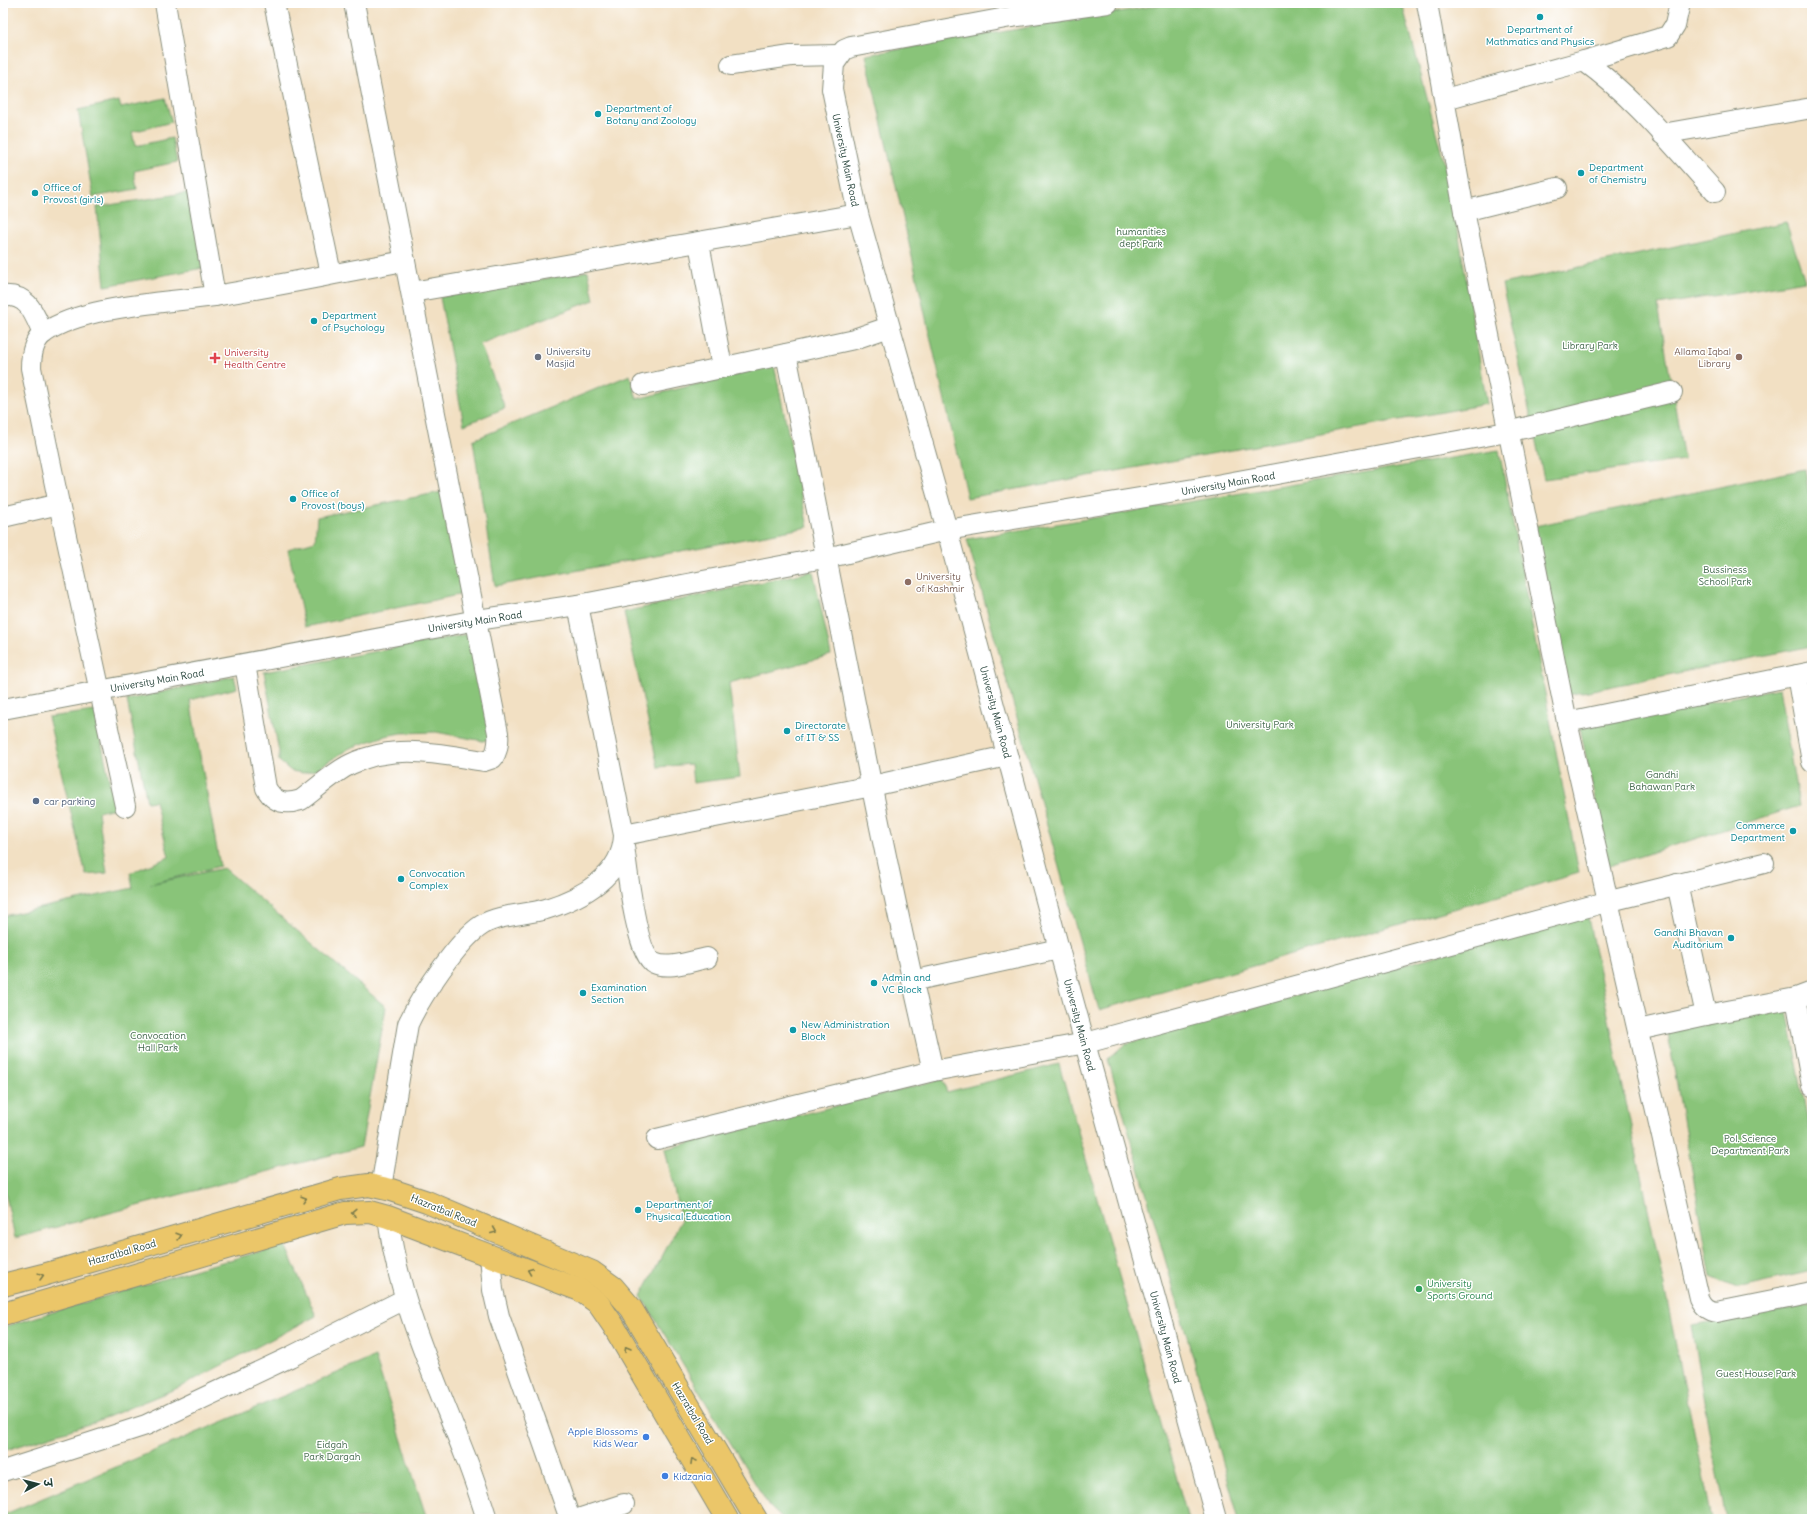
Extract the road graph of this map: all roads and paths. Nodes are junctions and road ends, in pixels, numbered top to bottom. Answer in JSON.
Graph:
{"nodes":[{"id":1,"x":165,"y":3,"type":"edge"},
{"id":2,"x":274,"y":3,"type":"edge"},
{"id":3,"x":354,"y":3,"type":"edge"},
{"id":4,"x":1108,"y":3,"type":"edge"},
{"id":5,"x":1427,"y":3,"type":"edge"},
{"id":6,"x":1680,"y":3,"type":"edge"},
{"id":7,"x":1010,"y":10,"type":"edge"},
{"id":8,"x":839,"y":55,"type":"junction"},
{"id":9,"x":1584,"y":61,"type":"junction"},
{"id":10,"x":731,"y":66,"type":"dead end"},
{"id":11,"x":1445,"y":99,"type":"junction"},
{"id":12,"x":1812,"y":108,"type":"edge"},
{"id":13,"x":1662,"y":134,"type":"junction"},
{"id":14,"x":1557,"y":188,"type":"dead end"},
{"id":15,"x":1715,"y":192,"type":"dead end"},
{"id":16,"x":1464,"y":211,"type":"junction"},
{"id":17,"x":858,"y":214,"type":"junction"},
{"id":18,"x":699,"y":243,"type":"junction"},
{"id":19,"x":405,"y":261,"type":"junction"},
{"id":20,"x":330,"y":274,"type":"junction"},
{"id":21,"x":4,"y":292,"type":"edge"},
{"id":22,"x":412,"y":292,"type":"junction"},
{"id":23,"x":215,"y":296,"type":"junction"},
{"id":24,"x":889,"y":327,"type":"junction"},
{"id":25,"x":43,"y":334,"type":"junction"},
{"id":26,"x":786,"y":354,"type":"junction"},
{"id":27,"x":722,"y":367,"type":"junction"},
{"id":28,"x":643,"y":385,"type":"dead end"},
{"id":29,"x":1672,"y":392,"type":"dead end"},
{"id":30,"x":1507,"y":432,"type":"junction"},
{"id":31,"x":59,"y":504,"type":"junction"},
{"id":32,"x":3,"y":517,"type":"edge"},
{"id":33,"x":947,"y":530,"type":"junction"},
{"id":34,"x":827,"y":557,"type":"junction"},
{"id":35,"x":578,"y":605,"type":"junction"},
{"id":36,"x":477,"y":620,"type":"junction"},
{"id":37,"x":245,"y":664,"type":"junction"},
{"id":38,"x":1805,"y":674,"type":"edge"},
{"id":39,"x":99,"y":690,"type":"junction"},
{"id":40,"x":3,"y":709,"type":"edge"},
{"id":41,"x":1567,"y":722,"type":"junction"},
{"id":42,"x":1007,"y":756,"type":"junction"},
{"id":43,"x":1812,"y":762,"type":"edge"},
{"id":44,"x":872,"y":786,"type":"junction"},
{"id":45,"x":125,"y":806,"type":"dead end"},
{"id":46,"x":624,"y":841,"type":"junction"},
{"id":47,"x":1764,"y":863,"type":"dead end"},
{"id":48,"x":1677,"y":884,"type":"junction"},
{"id":49,"x":1606,"y":902,"type":"junction"},
{"id":50,"x":1059,"y":948,"type":"junction"},
{"id":51,"x":707,"y":958,"type":"dead end"},
{"id":52,"x":912,"y":981,"type":"junction"},
{"id":53,"x":1804,"y":995,"type":"edge"},
{"id":54,"x":1706,"y":1015,"type":"junction"},
{"id":55,"x":1638,"y":1030,"type":"junction"},
{"id":56,"x":1086,"y":1043,"type":"junction"},
{"id":57,"x":933,"y":1071,"type":"junction"},
{"id":58,"x":1812,"y":1086,"type":"edge"},
{"id":59,"x":657,"y":1139,"type":"dead end"},
{"id":60,"x":386,"y":1189,"type":"junction"},
{"id":61,"x":388,"y":1217,"type":"junction"},
{"id":62,"x":490,"y":1255,"type":"junction"},
{"id":63,"x":3,"y":1285,"type":"edge"},
{"id":64,"x":1812,"y":1293,"type":"edge"},
{"id":65,"x":405,"y":1299,"type":"junction"},
{"id":66,"x":3,"y":1314,"type":"edge"},
{"id":67,"x":3,"y":1472,"type":"edge"},
{"id":68,"x":624,"y":1504,"type":"dead end"},
{"id":69,"x":487,"y":1519,"type":"edge"},
{"id":70,"x":570,"y":1519,"type":"edge"},
{"id":71,"x":578,"y":1519,"type":"edge"},
{"id":72,"x":726,"y":1519,"type":"edge"},
{"id":73,"x":756,"y":1519,"type":"edge"},
{"id":74,"x":1216,"y":1519,"type":"edge"}],
"edges":[{"from":1,"to":23,"type":"street"},
{"from":2,"to":20,"type":"street"},
{"from":3,"to":19,"type":"street"},
{"from":4,"to":7,"type":"street"},
{"from":5,"to":11,"type":"street"},
{"from":6,"to":9,"type":"street"},
{"from":7,"to":8,"type":"street"},
{"from":8,"to":10,"type":"street"},
{"from":8,"to":17,"type":"street","name":"University Main Road"},
{"from":9,"to":11,"type":"street"},
{"from":9,"to":13,"type":"street"},
{"from":11,"to":16,"type":"street"},
{"from":12,"to":13,"type":"street"},
{"from":13,"to":15,"type":"street"},
{"from":14,"to":16,"type":"street"},
{"from":16,"to":30,"type":"street"},
{"from":17,"to":18,"type":"street"},
{"from":17,"to":24,"type":"street","name":"University Main Road"},
{"from":18,"to":22,"type":"street"},
{"from":18,"to":27,"type":"street"},
{"from":19,"to":20,"type":"street"},
{"from":19,"to":22,"type":"street"},
{"from":20,"to":23,"type":"street"},
{"from":21,"to":25,"type":"street"},
{"from":22,"to":36,"type":"street"},
{"from":23,"to":25,"type":"street"},
{"from":24,"to":26,"type":"street"},
{"from":24,"to":33,"type":"street","name":"University Main Road"},
{"from":25,"to":31,"type":"street"},
{"from":26,"to":27,"type":"street"},
{"from":26,"to":34,"type":"street"},
{"from":27,"to":28,"type":"street"},
{"from":29,"to":30,"type":"street","name":"University Main Road"},
{"from":30,"to":33,"type":"street","name":"University Main Road"},
{"from":30,"to":41,"type":"street"},
{"from":31,"to":32,"type":"street"},
{"from":31,"to":39,"type":"street"},
{"from":33,"to":34,"type":"street","name":"University Main Road"},
{"from":33,"to":42,"type":"street","name":"University Main Road"},
{"from":34,"to":35,"type":"street","name":"University Main Road"},
{"from":34,"to":44,"type":"street"},
{"from":35,"to":36,"type":"street","name":"University Main Road"},
{"from":35,"to":46,"type":"street"},
{"from":36,"to":37,"type":"street","name":"University Main Road"},
{"from":36,"to":37,"type":"street"},
{"from":37,"to":39,"type":"street","name":"University Main Road"},
{"from":38,"to":41,"type":"street"},
{"from":38,"to":43,"type":"street"},
{"from":39,"to":40,"type":"street","name":"University Main Road"},
{"from":39,"to":45,"type":"street"},
{"from":41,"to":49,"type":"street"},
{"from":42,"to":44,"type":"street"},
{"from":42,"to":50,"type":"street","name":"University Main Road"},
{"from":44,"to":46,"type":"street"},
{"from":44,"to":52,"type":"street"},
{"from":46,"to":51,"type":"street"},
{"from":46,"to":60,"type":"street"},
{"from":47,"to":48,"type":"street"},
{"from":48,"to":49,"type":"street"},
{"from":48,"to":54,"type":"street"},
{"from":49,"to":55,"type":"street"},
{"from":49,"to":56,"type":"street"},
{"from":50,"to":52,"type":"street"},
{"from":50,"to":56,"type":"street","name":"University Main Road"},
{"from":52,"to":57,"type":"street"},
{"from":53,"to":54,"type":"street"},
{"from":53,"to":58,"type":"street"},
{"from":54,"to":55,"type":"street"},
{"from":55,"to":64,"type":"street"},
{"from":56,"to":57,"type":"street"},
{"from":56,"to":74,"type":"street","name":"University Main Road"},
{"from":57,"to":59,"type":"street"},
{"from":60,"to":61,"type":"main road"},
{"from":63,"to":60,"type":"main road","name":"Hazratbal Road","one_way":true},
{"from":60,"to":73,"type":"main road","name":"Hazratbal Road","one_way":true},
{"from":61,"to":62,"type":"main road"},
{"from":61,"to":65,"type":"street"},
{"from":61,"to":66,"type":"main road","one_way":true},
{"from":62,"to":70,"type":"street"},
{"from":72,"to":62,"type":"main road","one_way":true},
{"from":65,"to":67,"type":"street"},
{"from":65,"to":69,"type":"street"},
{"from":68,"to":71,"type":"street"}]}
